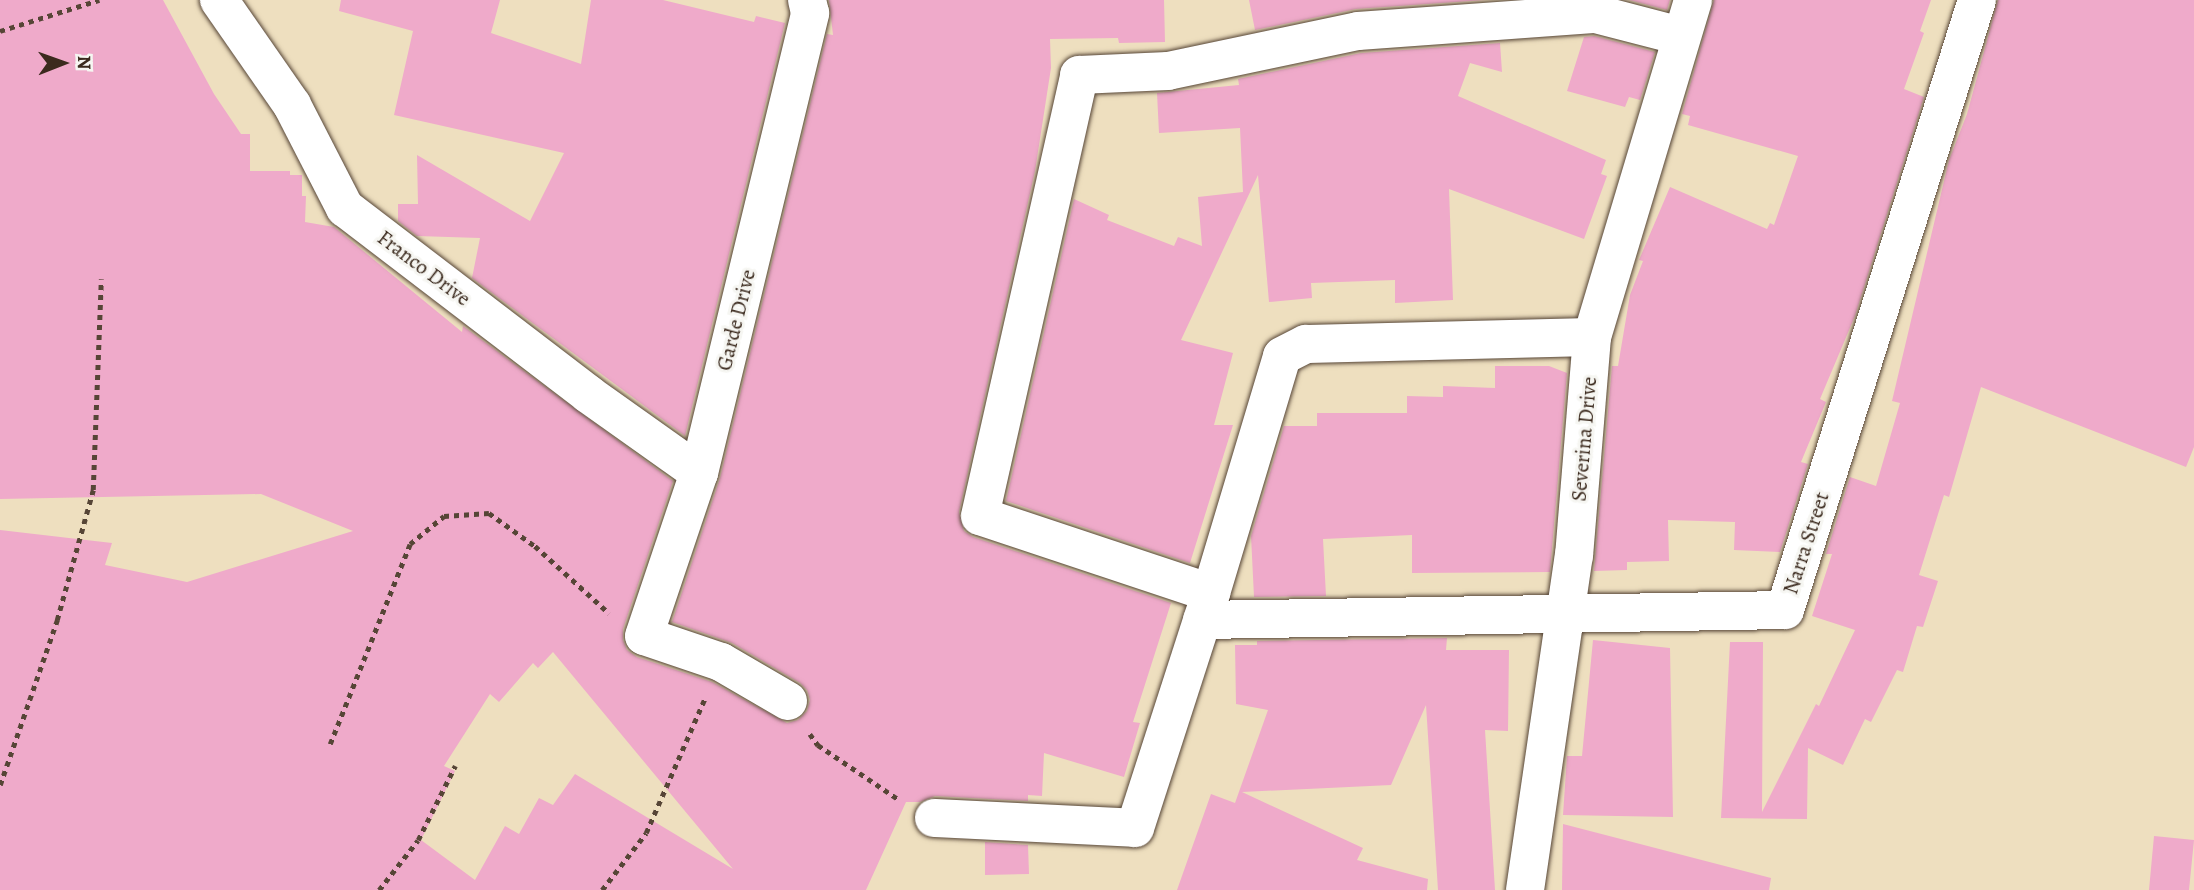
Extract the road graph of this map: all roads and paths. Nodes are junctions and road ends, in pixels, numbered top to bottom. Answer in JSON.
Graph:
{"nodes":[{"id":1,"x":99,"y":0,"type":"edge"},
{"id":2,"x":219,"y":0,"type":"edge"},
{"id":3,"x":807,"y":0,"type":"edge"},
{"id":4,"x":1693,"y":0,"type":"edge"},
{"id":5,"x":1978,"y":0,"type":"edge"},
{"id":6,"x":0,"y":31,"type":"edge"},
{"id":7,"x":1681,"y":36,"type":"junction"},
{"id":8,"x":101,"y":279,"type":"dead end"},
{"id":9,"x":1592,"y":337,"type":"junction"},
{"id":10,"x":699,"y":473,"type":"junction"},
{"id":11,"x":1206,"y":606,"type":"junction"},
{"id":12,"x":1566,"y":613,"type":"junction"},
{"id":13,"x":644,"y":636,"type":"junction"},
{"id":14,"x":721,"y":662,"type":"junction"},
{"id":15,"x":788,"y":701,"type":"joint"},
{"id":16,"x":330,"y":744,"type":"dead end"},
{"id":17,"x":455,"y":766,"type":"dead end"},
{"id":18,"x":0,"y":785,"type":"edge"},
{"id":19,"x":934,"y":818,"type":"joint"},
{"id":20,"x":379,"y":890,"type":"edge"},
{"id":21,"x":601,"y":890,"type":"edge"},
{"id":22,"x":1525,"y":890,"type":"edge"}],
"edges":[{"from":1,"to":6,"type":"path"},
{"from":2,"to":10,"type":"street","name":"Franco Drive"},
{"from":3,"to":10,"type":"street","name":"Garde Drive"},
{"from":4,"to":7,"type":"street","name":"Severina Drive"},
{"from":5,"to":12,"type":"street","name":"Narra Street"},
{"from":7,"to":9,"type":"street","name":"Severina Drive"},
{"from":7,"to":11,"type":"street","name":"Narra Street"},
{"from":8,"to":18,"type":"path"},
{"from":9,"to":11,"type":"street"},
{"from":9,"to":12,"type":"street","name":"Severina Drive"},
{"from":10,"to":13,"type":"street","name":"Garde Drive"},
{"from":11,"to":12,"type":"street","name":"Narra Street"},
{"from":11,"to":19,"type":"street"},
{"from":12,"to":22,"type":"street","name":"Severina Drive"},
{"from":13,"to":14,"type":"street"},
{"from":13,"to":16,"type":"path"},
{"from":14,"to":15,"type":"street"},
{"from":14,"to":21,"type":"path"},
{"from":15,"to":19,"type":"path"},
{"from":17,"to":20,"type":"path"}]}
